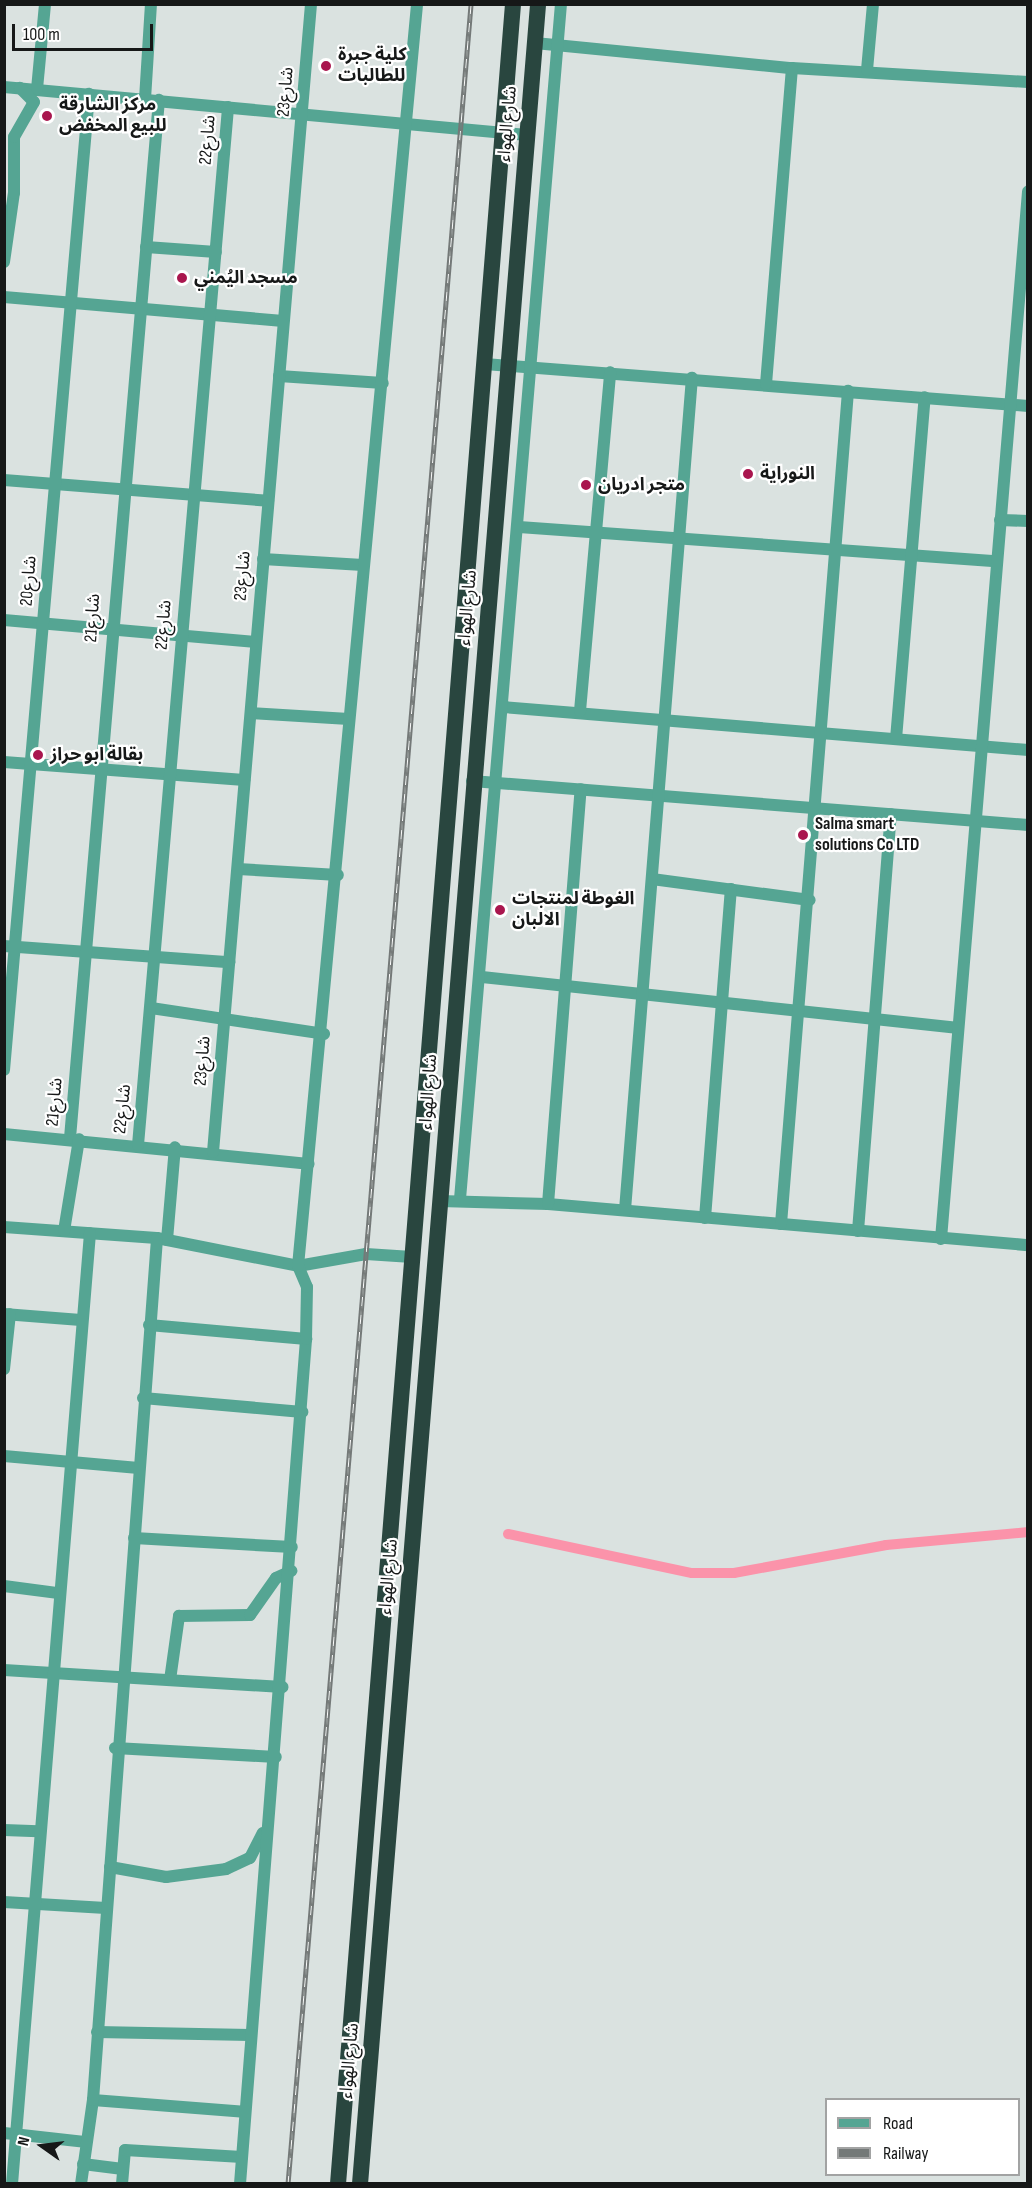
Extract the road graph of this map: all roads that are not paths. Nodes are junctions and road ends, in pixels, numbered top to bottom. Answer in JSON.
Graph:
{"nodes":[{"id":1,"x":45,"y":4,"type":"edge"},
{"id":2,"x":152,"y":4,"type":"edge"},
{"id":3,"x":312,"y":4,"type":"edge"},
{"id":4,"x":417,"y":4,"type":"edge"},
{"id":5,"x":513,"y":4,"type":"edge"},
{"id":6,"x":538,"y":4,"type":"edge"},
{"id":7,"x":561,"y":4,"type":"edge"},
{"id":8,"x":873,"y":4,"type":"edge"},
{"id":9,"x":535,"y":43,"type":"junction"},
{"id":10,"x":557,"y":47,"type":"junction"},
{"id":11,"x":792,"y":68,"type":"junction"},
{"id":12,"x":867,"y":70,"type":"junction"},
{"id":13,"x":1028,"y":82,"type":"edge"},
{"id":14,"x":4,"y":87,"type":"edge"},
{"id":15,"x":20,"y":88,"type":"junction"},
{"id":16,"x":37,"y":89,"type":"junction"},
{"id":17,"x":89,"y":94,"type":"junction"},
{"id":18,"x":145,"y":99,"type":"junction"},
{"id":19,"x":159,"y":100,"type":"junction"},
{"id":20,"x":228,"y":107,"type":"junction"},
{"id":21,"x":302,"y":112,"type":"junction"},
{"id":22,"x":410,"y":123,"type":"junction"},
{"id":23,"x":502,"y":131,"type":"junction"},
{"id":24,"x":527,"y":135,"type":"junction"},
{"id":25,"x":1028,"y":192,"type":"edge"},
{"id":26,"x":146,"y":247,"type":"junction"},
{"id":27,"x":216,"y":252,"type":"junction"},
{"id":28,"x":4,"y":262,"type":"edge"},
{"id":29,"x":4,"y":297,"type":"edge"},
{"id":30,"x":68,"y":302,"type":"junction"},
{"id":31,"x":141,"y":309,"type":"junction"},
{"id":32,"x":210,"y":316,"type":"junction"},
{"id":33,"x":283,"y":321,"type":"junction"},
{"id":34,"x":509,"y":362,"type":"junction"},
{"id":35,"x":485,"y":364,"type":"junction"},
{"id":36,"x":531,"y":367,"type":"junction"},
{"id":37,"x":610,"y":372,"type":"junction"},
{"id":38,"x":279,"y":376,"type":"junction"},
{"id":39,"x":692,"y":378,"type":"junction"},
{"id":40,"x":382,"y":383,"type":"junction"},
{"id":41,"x":766,"y":384,"type":"junction"},
{"id":42,"x":848,"y":391,"type":"junction"},
{"id":43,"x":925,"y":397,"type":"junction"},
{"id":44,"x":1011,"y":404,"type":"junction"},
{"id":45,"x":1028,"y":406,"type":"edge"},
{"id":46,"x":4,"y":480,"type":"edge"},
{"id":47,"x":55,"y":486,"type":"junction"},
{"id":48,"x":123,"y":491,"type":"junction"},
{"id":49,"x":193,"y":496,"type":"junction"},
{"id":50,"x":268,"y":501,"type":"junction"},
{"id":51,"x":1000,"y":520,"type":"junction"},
{"id":52,"x":1028,"y":521,"type":"edge"},
{"id":53,"x":519,"y":527,"type":"junction"},
{"id":54,"x":596,"y":533,"type":"junction"},
{"id":55,"x":679,"y":538,"type":"junction"},
{"id":56,"x":832,"y":549,"type":"junction"},
{"id":57,"x":911,"y":555,"type":"junction"},
{"id":58,"x":263,"y":559,"type":"junction"},
{"id":59,"x":996,"y":561,"type":"junction"},
{"id":60,"x":363,"y":565,"type":"junction"},
{"id":61,"x":4,"y":620,"type":"edge"},
{"id":62,"x":43,"y":623,"type":"junction"},
{"id":63,"x":110,"y":628,"type":"junction"},
{"id":64,"x":181,"y":635,"type":"junction"},
{"id":65,"x":255,"y":642,"type":"junction"},
{"id":66,"x":503,"y":707,"type":"junction"},
{"id":67,"x":580,"y":711,"type":"junction"},
{"id":68,"x":251,"y":713,"type":"junction"},
{"id":69,"x":349,"y":719,"type":"junction"},
{"id":70,"x":664,"y":719,"type":"junction"},
{"id":71,"x":823,"y":732,"type":"junction"},
{"id":72,"x":896,"y":739,"type":"junction"},
{"id":73,"x":981,"y":746,"type":"junction"},
{"id":74,"x":1028,"y":750,"type":"edge"},
{"id":75,"x":4,"y":762,"type":"edge"},
{"id":76,"x":31,"y":765,"type":"junction"},
{"id":77,"x":104,"y":771,"type":"junction"},
{"id":78,"x":171,"y":775,"type":"junction"},
{"id":79,"x":244,"y":780,"type":"junction"},
{"id":80,"x":472,"y":781,"type":"junction"},
{"id":81,"x":497,"y":783,"type":"junction"},
{"id":82,"x":581,"y":789,"type":"junction"},
{"id":83,"x":658,"y":796,"type":"junction"},
{"id":84,"x":818,"y":808,"type":"junction"},
{"id":85,"x":891,"y":814,"type":"junction"},
{"id":86,"x":975,"y":821,"type":"junction"},
{"id":87,"x":1028,"y":825,"type":"edge"},
{"id":88,"x":238,"y":869,"type":"junction"},
{"id":89,"x":338,"y":875,"type":"junction"},
{"id":90,"x":652,"y":879,"type":"junction"},
{"id":91,"x":731,"y":889,"type":"junction"},
{"id":92,"x":810,"y":900,"type":"junction"},
{"id":93,"x":10,"y":946,"type":"edge"},
{"id":94,"x":86,"y":951,"type":"junction"},
{"id":95,"x":155,"y":956,"type":"junction"},
{"id":96,"x":229,"y":962,"type":"junction"},
{"id":97,"x":482,"y":977,"type":"junction"},
{"id":98,"x":568,"y":986,"type":"junction"},
{"id":99,"x":642,"y":994,"type":"junction"},
{"id":100,"x":722,"y":1003,"type":"junction"},
{"id":101,"x":152,"y":1008,"type":"junction"},
{"id":102,"x":799,"y":1011,"type":"junction"},
{"id":103,"x":225,"y":1015,"type":"junction"},
{"id":104,"x":874,"y":1019,"type":"junction"},
{"id":105,"x":956,"y":1028,"type":"junction"},
{"id":106,"x":324,"y":1034,"type":"junction"},
{"id":107,"x":4,"y":1070,"type":"edge"},
{"id":108,"x":4,"y":1134,"type":"edge"},
{"id":109,"x":74,"y":1139,"type":"junction"},
{"id":110,"x":138,"y":1145,"type":"junction"},
{"id":111,"x":175,"y":1147,"type":"junction"},
{"id":112,"x":213,"y":1152,"type":"junction"},
{"id":113,"x":309,"y":1164,"type":"junction"},
{"id":114,"x":460,"y":1198,"type":"junction"},
{"id":115,"x":440,"y":1201,"type":"junction"},
{"id":116,"x":548,"y":1204,"type":"junction"},
{"id":117,"x":625,"y":1210,"type":"junction"},
{"id":118,"x":705,"y":1218,"type":"junction"},
{"id":119,"x":781,"y":1224,"type":"junction"},
{"id":120,"x":4,"y":1227,"type":"edge"},
{"id":121,"x":64,"y":1231,"type":"junction"},
{"id":122,"x":858,"y":1231,"type":"junction"},
{"id":123,"x":90,"y":1233,"type":"junction"},
{"id":124,"x":162,"y":1239,"type":"junction"},
{"id":125,"x":941,"y":1239,"type":"junction"},
{"id":126,"x":1028,"y":1245,"type":"edge"},
{"id":127,"x":412,"y":1257,"type":"junction"},
{"id":128,"x":298,"y":1266,"type":"junction"},
{"id":129,"x":7,"y":1314,"type":"edge"},
{"id":130,"x":81,"y":1320,"type":"junction"},
{"id":131,"x":149,"y":1325,"type":"junction"},
{"id":132,"x":306,"y":1339,"type":"junction"},
{"id":133,"x":4,"y":1370,"type":"edge"},
{"id":134,"x":143,"y":1398,"type":"junction"},
{"id":135,"x":302,"y":1412,"type":"junction"},
{"id":136,"x":4,"y":1456,"type":"edge"},
{"id":137,"x":70,"y":1462,"type":"junction"},
{"id":138,"x":138,"y":1468,"type":"junction"},
{"id":139,"x":134,"y":1538,"type":"junction"},
{"id":140,"x":292,"y":1547,"type":"junction"},
{"id":141,"x":291,"y":1571,"type":"junction"},
{"id":142,"x":4,"y":1586,"type":"edge"},
{"id":143,"x":57,"y":1593,"type":"junction"},
{"id":144,"x":4,"y":1670,"type":"edge"},
{"id":145,"x":51,"y":1673,"type":"junction"},
{"id":146,"x":120,"y":1677,"type":"junction"},
{"id":147,"x":170,"y":1680,"type":"junction"},
{"id":148,"x":282,"y":1687,"type":"junction"},
{"id":149,"x":116,"y":1748,"type":"junction"},
{"id":150,"x":276,"y":1757,"type":"junction"},
{"id":151,"x":269,"y":1821,"type":"junction"},
{"id":152,"x":4,"y":1830,"type":"edge"},
{"id":153,"x":38,"y":1831,"type":"junction"},
{"id":154,"x":110,"y":1867,"type":"junction"},
{"id":155,"x":4,"y":1902,"type":"edge"},
{"id":156,"x":32,"y":1906,"type":"junction"},
{"id":157,"x":106,"y":1908,"type":"junction"},
{"id":158,"x":97,"y":2032,"type":"junction"},
{"id":159,"x":250,"y":2035,"type":"junction"},
{"id":160,"x":93,"y":2100,"type":"junction"},
{"id":161,"x":244,"y":2112,"type":"junction"},
{"id":162,"x":10,"y":2134,"type":"edge"},
{"id":163,"x":85,"y":2142,"type":"junction"},
{"id":164,"x":242,"y":2157,"type":"junction"},
{"id":165,"x":82,"y":2164,"type":"junction"},
{"id":166,"x":123,"y":2169,"type":"junction"},
{"id":167,"x":12,"y":2184,"type":"edge"},
{"id":168,"x":81,"y":2184,"type":"edge"},
{"id":169,"x":122,"y":2184,"type":"edge"},
{"id":170,"x":240,"y":2184,"type":"edge"},
{"id":171,"x":338,"y":2184,"type":"edge"},
{"id":172,"x":360,"y":2184,"type":"edge"}],
"edges":[{"from":1,"to":16,"type":"street"},
{"from":2,"to":18,"type":"street"},
{"from":3,"to":21,"type":"street","name":"شارع23"},
{"from":4,"to":22,"type":"street"},
{"from":5,"to":23,"type":"highway","name":"شارع الهواء"},
{"from":6,"to":9,"type":"highway","name":"شارع الهواء"},
{"from":7,"to":10,"type":"street"},
{"from":8,"to":12,"type":"street"},
{"from":9,"to":10,"type":"street"},
{"from":9,"to":24,"type":"highway","name":"شارع الهواء"},
{"from":10,"to":11,"type":"street"},
{"from":10,"to":36,"type":"street"},
{"from":11,"to":12,"type":"street"},
{"from":11,"to":41,"type":"street"},
{"from":12,"to":13,"type":"street"},
{"from":14,"to":15,"type":"street"},
{"from":15,"to":16,"type":"street"},
{"from":15,"to":28,"type":"street"},
{"from":16,"to":17,"type":"street"},
{"from":17,"to":18,"type":"street"},
{"from":17,"to":30,"type":"street","name":"شارع20"},
{"from":18,"to":19,"type":"street"},
{"from":19,"to":20,"type":"street"},
{"from":19,"to":26,"type":"street","name":"شارع21"},
{"from":20,"to":21,"type":"street"},
{"from":20,"to":27,"type":"street","name":"شارع22"},
{"from":21,"to":22,"type":"street"},
{"from":21,"to":33,"type":"street","name":"شارع23"},
{"from":22,"to":23,"type":"street"},
{"from":22,"to":40,"type":"street"},
{"from":23,"to":24,"type":"street"},
{"from":23,"to":35,"type":"highway","name":"شارع الهواء"},
{"from":24,"to":34,"type":"highway","name":"شارع الهواء"},
{"from":25,"to":44,"type":"street"},
{"from":26,"to":27,"type":"street"},
{"from":26,"to":31,"type":"street","name":"شارع21"},
{"from":27,"to":32,"type":"street","name":"شارع22"},
{"from":29,"to":30,"type":"street"},
{"from":30,"to":31,"type":"street"},
{"from":30,"to":47,"type":"street","name":"شارع20"},
{"from":31,"to":32,"type":"street"},
{"from":31,"to":48,"type":"street","name":"شارع21"},
{"from":32,"to":33,"type":"street"},
{"from":32,"to":49,"type":"street","name":"شارع22"},
{"from":33,"to":38,"type":"street","name":"شارع23"},
{"from":34,"to":35,"type":"street"},
{"from":34,"to":36,"type":"street"},
{"from":34,"to":80,"type":"highway","name":"شارع الهواء"},
{"from":35,"to":127,"type":"highway","name":"شارع الهواء"},
{"from":36,"to":37,"type":"street"},
{"from":36,"to":53,"type":"street"},
{"from":37,"to":39,"type":"street"},
{"from":37,"to":54,"type":"street"},
{"from":38,"to":40,"type":"street"},
{"from":38,"to":50,"type":"street","name":"شارع23"},
{"from":39,"to":41,"type":"street"},
{"from":39,"to":55,"type":"street"},
{"from":40,"to":60,"type":"street"},
{"from":41,"to":42,"type":"street"},
{"from":42,"to":43,"type":"street"},
{"from":42,"to":56,"type":"street"},
{"from":43,"to":44,"type":"street"},
{"from":43,"to":57,"type":"street"},
{"from":44,"to":45,"type":"street"},
{"from":44,"to":51,"type":"street"},
{"from":46,"to":47,"type":"street"},
{"from":47,"to":48,"type":"street"},
{"from":47,"to":62,"type":"street","name":"شارع20"},
{"from":48,"to":49,"type":"street"},
{"from":48,"to":63,"type":"street","name":"شارع21"},
{"from":49,"to":50,"type":"street"},
{"from":49,"to":64,"type":"street","name":"شارع22"},
{"from":50,"to":58,"type":"street","name":"شارع23"},
{"from":51,"to":52,"type":"street"},
{"from":51,"to":59,"type":"street"},
{"from":53,"to":54,"type":"street"},
{"from":53,"to":66,"type":"street"},
{"from":54,"to":55,"type":"street"},
{"from":54,"to":67,"type":"street"},
{"from":55,"to":56,"type":"street"},
{"from":55,"to":70,"type":"street"},
{"from":56,"to":57,"type":"street"},
{"from":56,"to":71,"type":"street"},
{"from":57,"to":59,"type":"street"},
{"from":57,"to":72,"type":"street"},
{"from":58,"to":60,"type":"street"},
{"from":58,"to":65,"type":"street","name":"شارع23"},
{"from":59,"to":73,"type":"street"},
{"from":60,"to":69,"type":"street"},
{"from":61,"to":62,"type":"street"},
{"from":62,"to":63,"type":"street"},
{"from":62,"to":76,"type":"street","name":"شارع20"},
{"from":63,"to":64,"type":"street"},
{"from":63,"to":77,"type":"street","name":"شارع21"},
{"from":64,"to":65,"type":"street"},
{"from":64,"to":78,"type":"street","name":"شارع22"},
{"from":65,"to":68,"type":"street","name":"شارع23"},
{"from":66,"to":67,"type":"street"},
{"from":66,"to":81,"type":"street"},
{"from":67,"to":70,"type":"street"},
{"from":68,"to":69,"type":"street"},
{"from":68,"to":79,"type":"street","name":"شارع23"},
{"from":69,"to":89,"type":"street"},
{"from":70,"to":71,"type":"street"},
{"from":70,"to":83,"type":"street"},
{"from":71,"to":72,"type":"street"},
{"from":71,"to":84,"type":"street"},
{"from":72,"to":73,"type":"street"},
{"from":73,"to":74,"type":"street"},
{"from":73,"to":86,"type":"street"},
{"from":75,"to":76,"type":"street"},
{"from":76,"to":77,"type":"street"},
{"from":76,"to":93,"type":"street","name":"شارع20"},
{"from":77,"to":78,"type":"street"},
{"from":77,"to":94,"type":"street","name":"شارع21"},
{"from":78,"to":79,"type":"street"},
{"from":78,"to":95,"type":"street","name":"شارع22"},
{"from":79,"to":88,"type":"street","name":"شارع23"},
{"from":80,"to":81,"type":"street"},
{"from":80,"to":115,"type":"highway","name":"شارع الهواء"},
{"from":81,"to":82,"type":"street"},
{"from":81,"to":97,"type":"street"},
{"from":82,"to":83,"type":"street"},
{"from":82,"to":98,"type":"street"},
{"from":83,"to":84,"type":"street"},
{"from":83,"to":90,"type":"street"},
{"from":84,"to":85,"type":"street"},
{"from":84,"to":92,"type":"street"},
{"from":85,"to":86,"type":"street"},
{"from":85,"to":104,"type":"street"},
{"from":86,"to":87,"type":"street"},
{"from":86,"to":105,"type":"street"},
{"from":88,"to":89,"type":"street"},
{"from":88,"to":96,"type":"street","name":"شارع23"},
{"from":89,"to":106,"type":"street"},
{"from":90,"to":91,"type":"street"},
{"from":90,"to":99,"type":"street"},
{"from":91,"to":92,"type":"street"},
{"from":91,"to":100,"type":"street"},
{"from":92,"to":102,"type":"street"},
{"from":93,"to":94,"type":"street"},
{"from":93,"to":107,"type":"street","name":"شارع20"},
{"from":94,"to":95,"type":"street"},
{"from":94,"to":109,"type":"street","name":"شارع21"},
{"from":95,"to":96,"type":"street"},
{"from":95,"to":101,"type":"street","name":"شارع22"},
{"from":96,"to":103,"type":"street","name":"شارع23"},
{"from":97,"to":98,"type":"street"},
{"from":97,"to":114,"type":"street"},
{"from":98,"to":99,"type":"street"},
{"from":98,"to":116,"type":"street"},
{"from":99,"to":100,"type":"street"},
{"from":99,"to":117,"type":"street"},
{"from":100,"to":102,"type":"street"},
{"from":100,"to":118,"type":"street"},
{"from":101,"to":103,"type":"street"},
{"from":101,"to":110,"type":"street","name":"شارع22"},
{"from":102,"to":104,"type":"street"},
{"from":102,"to":119,"type":"street"},
{"from":103,"to":106,"type":"street"},
{"from":103,"to":112,"type":"street","name":"شارع23"},
{"from":104,"to":105,"type":"street"},
{"from":104,"to":122,"type":"street"},
{"from":105,"to":125,"type":"street"},
{"from":106,"to":113,"type":"street"},
{"from":108,"to":109,"type":"street"},
{"from":109,"to":110,"type":"street"},
{"from":109,"to":121,"type":"street","name":"شارع21"},
{"from":110,"to":111,"type":"street"},
{"from":111,"to":112,"type":"street"},
{"from":111,"to":124,"type":"street"},
{"from":112,"to":113,"type":"street"},
{"from":113,"to":128,"type":"street"},
{"from":114,"to":115,"type":"street"},
{"from":114,"to":116,"type":"street"},
{"from":115,"to":172,"type":"highway","name":"شارع الهواء"},
{"from":116,"to":117,"type":"street"},
{"from":117,"to":118,"type":"street"},
{"from":118,"to":119,"type":"street"},
{"from":119,"to":122,"type":"street"},
{"from":120,"to":121,"type":"street"},
{"from":121,"to":123,"type":"street"},
{"from":122,"to":125,"type":"street"},
{"from":123,"to":124,"type":"street"},
{"from":123,"to":130,"type":"street"},
{"from":124,"to":128,"type":"street"},
{"from":124,"to":131,"type":"street"},
{"from":125,"to":126,"type":"street"},
{"from":127,"to":128,"type":"street"},
{"from":127,"to":171,"type":"highway","name":"شارع الهواء"},
{"from":128,"to":132,"type":"street"},
{"from":129,"to":130,"type":"street"},
{"from":129,"to":133,"type":"street"},
{"from":130,"to":137,"type":"street"},
{"from":131,"to":132,"type":"street"},
{"from":131,"to":134,"type":"street"},
{"from":132,"to":135,"type":"street"},
{"from":134,"to":135,"type":"street"},
{"from":134,"to":138,"type":"street"},
{"from":135,"to":140,"type":"street"},
{"from":136,"to":137,"type":"street"},
{"from":137,"to":138,"type":"street"},
{"from":137,"to":143,"type":"street"},
{"from":138,"to":139,"type":"street"},
{"from":139,"to":140,"type":"street"},
{"from":139,"to":146,"type":"street"},
{"from":140,"to":141,"type":"street"},
{"from":141,"to":147,"type":"street"},
{"from":141,"to":148,"type":"street"},
{"from":142,"to":143,"type":"street"},
{"from":143,"to":145,"type":"street"},
{"from":144,"to":145,"type":"street"},
{"from":145,"to":146,"type":"street"},
{"from":145,"to":153,"type":"street"},
{"from":146,"to":147,"type":"street"},
{"from":146,"to":149,"type":"street"},
{"from":147,"to":148,"type":"street"},
{"from":148,"to":150,"type":"street"},
{"from":149,"to":150,"type":"street"},
{"from":149,"to":154,"type":"street"},
{"from":150,"to":151,"type":"street"},
{"from":151,"to":154,"type":"street"},
{"from":151,"to":159,"type":"street"},
{"from":152,"to":153,"type":"street"},
{"from":153,"to":156,"type":"street"},
{"from":154,"to":157,"type":"street"},
{"from":155,"to":156,"type":"street"},
{"from":156,"to":157,"type":"street"},
{"from":156,"to":162,"type":"street"},
{"from":157,"to":158,"type":"street"},
{"from":158,"to":159,"type":"street"},
{"from":158,"to":160,"type":"street"},
{"from":159,"to":161,"type":"street"},
{"from":160,"to":161,"type":"street"},
{"from":160,"to":163,"type":"street"},
{"from":161,"to":164,"type":"street"},
{"from":162,"to":163,"type":"street"},
{"from":162,"to":167,"type":"street"},
{"from":163,"to":165,"type":"street"},
{"from":164,"to":166,"type":"street"},
{"from":164,"to":170,"type":"street"},
{"from":165,"to":166,"type":"street"},
{"from":165,"to":168,"type":"street"},
{"from":166,"to":169,"type":"street"}]}
